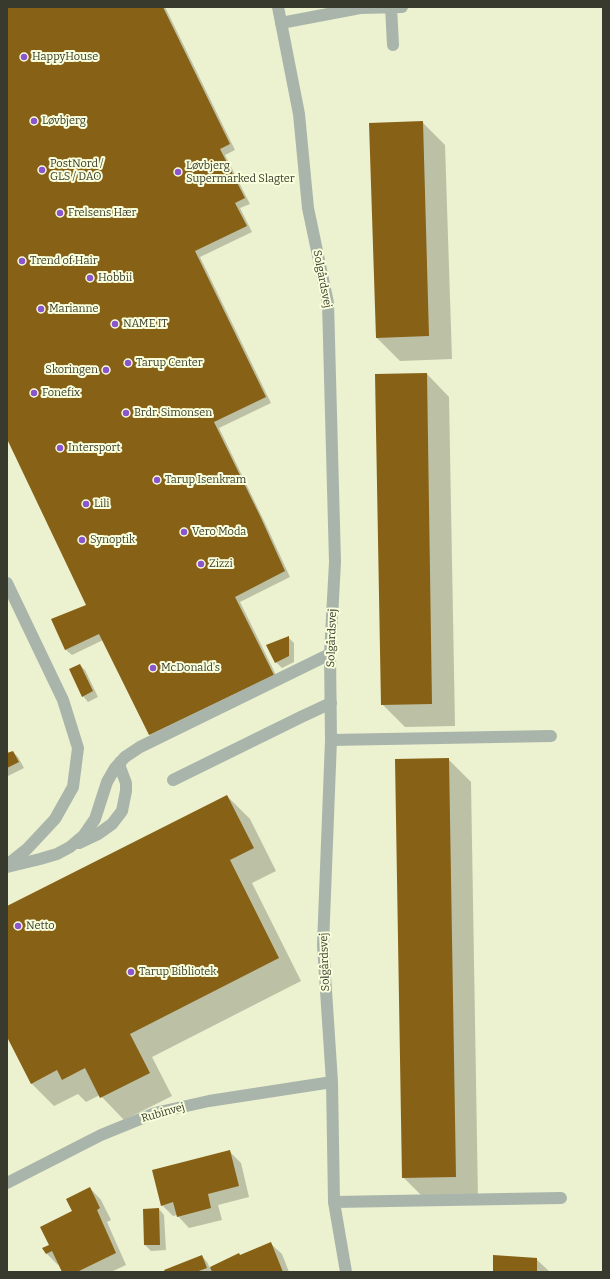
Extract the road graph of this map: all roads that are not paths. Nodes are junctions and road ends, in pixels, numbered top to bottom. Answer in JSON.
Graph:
{"nodes":[{"id":1,"x":278,"y":7,"type":"edge"},
{"id":2,"x":390,"y":7,"type":"edge"},
{"id":3,"x":402,"y":7,"type":"edge"},
{"id":4,"x":281,"y":23,"type":"junction"},
{"id":5,"x":393,"y":45,"type":"dead end"},
{"id":6,"x":7,"y":583,"type":"edge"},
{"id":7,"x":330,"y":654,"type":"junction"},
{"id":8,"x":331,"y":703,"type":"junction"},
{"id":9,"x":551,"y":736,"type":"dead end"},
{"id":10,"x":331,"y":740,"type":"junction"},
{"id":11,"x":120,"y":762,"type":"junction"},
{"id":12,"x":173,"y":780,"type":"dead end"},
{"id":13,"x":70,"y":847,"type":"junction"},
{"id":14,"x":7,"y":866,"type":"edge"},
{"id":15,"x":332,"y":1082,"type":"junction"},
{"id":16,"x":7,"y":1183,"type":"edge"},
{"id":17,"x":561,"y":1198,"type":"dead end"},
{"id":18,"x":334,"y":1202,"type":"junction"},
{"id":19,"x":346,"y":1272,"type":"edge"}],
"edges":[{"from":1,"to":4,"type":"street","name":"Solgårdsvej"},
{"from":2,"to":3,"type":"street"},
{"from":2,"to":4,"type":"street"},
{"from":2,"to":5,"type":"street"},
{"from":4,"to":7,"type":"street","name":"Solgårdsvej"},
{"from":6,"to":14,"type":"street"},
{"from":7,"to":8,"type":"street","name":"Solgårdsvej"},
{"from":7,"to":11,"type":"street"},
{"from":8,"to":10,"type":"street","name":"Solgårdsvej"},
{"from":8,"to":12,"type":"street"},
{"from":9,"to":10,"type":"street"},
{"from":10,"to":15,"type":"street","name":"Solgårdsvej"},
{"from":11,"to":13,"type":"street"},
{"from":11,"to":13,"type":"street"},
{"from":13,"to":14,"type":"street"},
{"from":15,"to":16,"type":"street","name":"Rubinvej"},
{"from":15,"to":18,"type":"street","name":"Solgårdsvej"},
{"from":17,"to":18,"type":"street"},
{"from":18,"to":19,"type":"street","name":"Solgårdsvej"}]}
